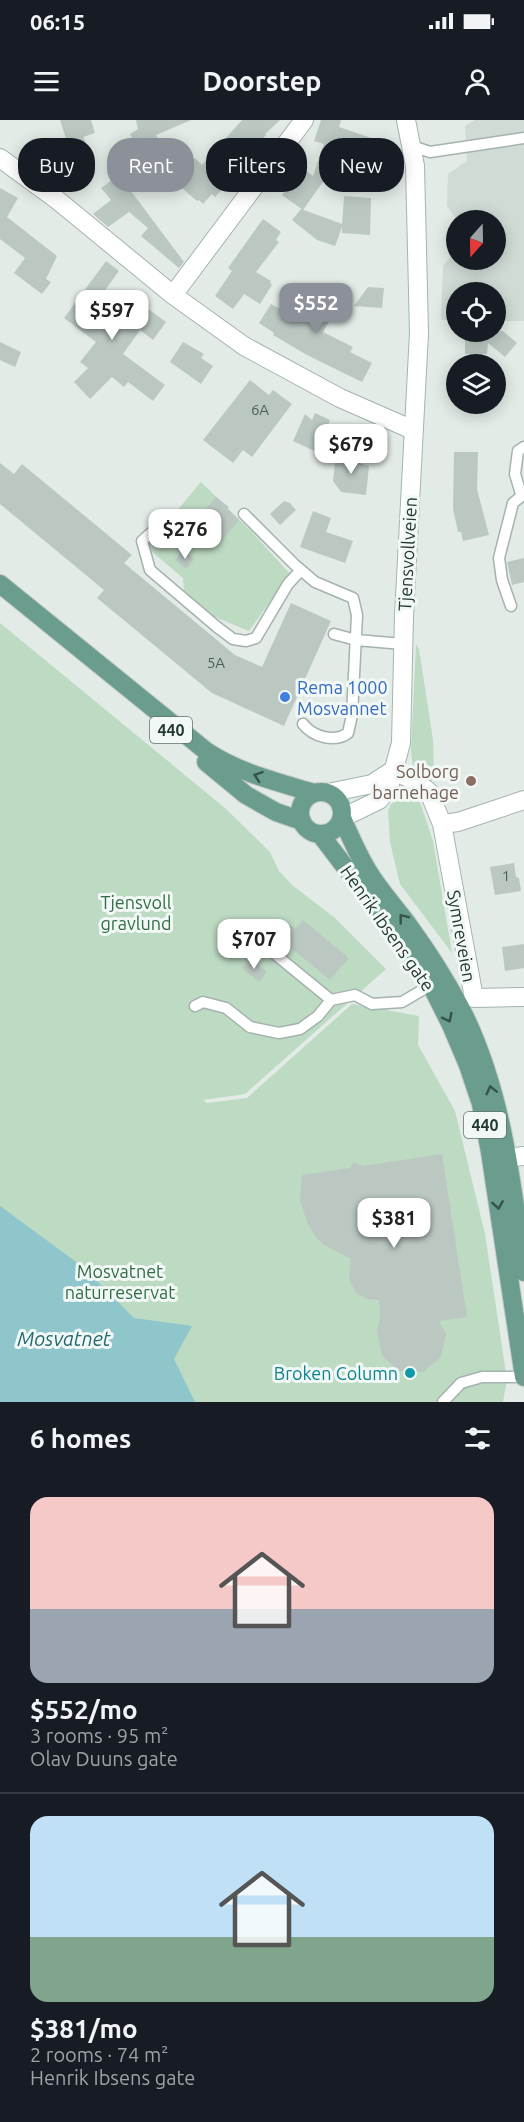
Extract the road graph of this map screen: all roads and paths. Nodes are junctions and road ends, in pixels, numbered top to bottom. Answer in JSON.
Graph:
{"nodes":[{"id":1,"x":304,"y":120,"type":"edge"},
{"id":2,"x":406,"y":120,"type":"edge"},
{"id":3,"x":524,"y":138,"type":"edge"},
{"id":4,"x":412,"y":146,"type":"junction"},
{"id":5,"x":0,"y":158,"type":"edge"},
{"id":6,"x":18,"y":171,"type":"edge"},
{"id":7,"x":45,"y":192,"type":"edge"},
{"id":8,"x":173,"y":295,"type":"junction"},
{"id":9,"x":413,"y":430,"type":"junction"},
{"id":10,"x":524,"y":447,"type":"edge"},
{"id":11,"x":523,"y":494,"type":"edge"},
{"id":12,"x":244,"y":514,"type":"dead end"},
{"id":13,"x":153,"y":532,"type":"dead end"},
{"id":14,"x":301,"y":570,"type":"junction"},
{"id":15,"x":0,"y":584,"type":"edge"},
{"id":16,"x":511,"y":606,"type":"dead end"},
{"id":17,"x":334,"y":634,"type":"dead end"},
{"id":18,"x":356,"y":640,"type":"junction"},
{"id":19,"x":404,"y":644,"type":"junction"},
{"id":20,"x":98,"y":663,"type":"junction"},
{"id":21,"x":303,"y":724,"type":"dead end"},
{"id":22,"x":392,"y":771,"type":"junction"},
{"id":23,"x":321,"y":793,"type":"junction"},
{"id":24,"x":524,"y":800,"type":"edge"},
{"id":25,"x":342,"y":818,"type":"junction"},
{"id":26,"x":302,"y":821,"type":"junction"},
{"id":27,"x":442,"y":824,"type":"junction"},
{"id":28,"x":320,"y":834,"type":"junction"},
{"id":29,"x":276,"y":955,"type":"dead end"},
{"id":30,"x":431,"y":985,"type":"junction"},
{"id":31,"x":524,"y":997,"type":"edge"},
{"id":32,"x":331,"y":1000,"type":"junction"},
{"id":33,"x":195,"y":1006,"type":"dead end"},
{"id":34,"x":515,"y":1157,"type":"edge"},
{"id":35,"x":524,"y":1272,"type":"edge"},
{"id":36,"x":524,"y":1377,"type":"edge"},
{"id":37,"x":443,"y":1402,"type":"edge"}],
"edges":[{"from":1,"to":8,"type":"street"},
{"from":2,"to":4,"type":"street","name":"Tjensvollveien"},
{"from":3,"to":4,"type":"lane"},
{"from":4,"to":9,"type":"street","name":"Tjensvollveien"},
{"from":5,"to":6,"type":"street"},
{"from":7,"to":8,"type":"street"},
{"from":8,"to":9,"type":"street"},
{"from":9,"to":19,"type":"street","name":"Tjensvollveien"},
{"from":10,"to":11,"type":"lane"},
{"from":11,"to":16,"type":"lane"},
{"from":12,"to":14,"type":"lane"},
{"from":13,"to":14,"type":"lane"},
{"from":14,"to":18,"type":"lane"},
{"from":15,"to":20,"type":"main road","number":"440"},
{"from":17,"to":18,"type":"lane"},
{"from":18,"to":19,"type":"lane"},
{"from":18,"to":21,"type":"lane"},
{"from":19,"to":22,"type":"street","name":"Tjensvollveien"},
{"from":23,"to":20,"type":"main road","number":"440","one_way":true},
{"from":20,"to":26,"type":"main road","number":"440"},
{"from":22,"to":23,"type":"street"},
{"from":22,"to":25,"type":"street","name":"Tjensvollveien"},
{"from":22,"to":27,"type":"street"},
{"from":23,"to":25,"type":"main road","number":"440"},
{"from":23,"to":26,"type":"main road"},
{"from":24,"to":27,"type":"street"},
{"from":25,"to":28,"type":"main road"},
{"from":34,"to":25,"type":"main road","name":"Henrik Ibsens gate","number":"440","one_way":true},
{"from":26,"to":28,"type":"main road","number":"440"},
{"from":27,"to":31,"type":"street","name":"Symreveien"},
{"from":28,"to":30,"type":"main road","name":"Henrik Ibsens gate","number":"440"},
{"from":29,"to":32,"type":"lane"},
{"from":30,"to":32,"type":"lane"},
{"from":30,"to":36,"type":"main road","name":"Henrik Ibsens gate","number":"440","one_way":true},
{"from":32,"to":33,"type":"lane"},
{"from":34,"to":35,"type":"main road","name":"Henrik Ibsens gate","number":"440"},
{"from":36,"to":37,"type":"lane"}]}
